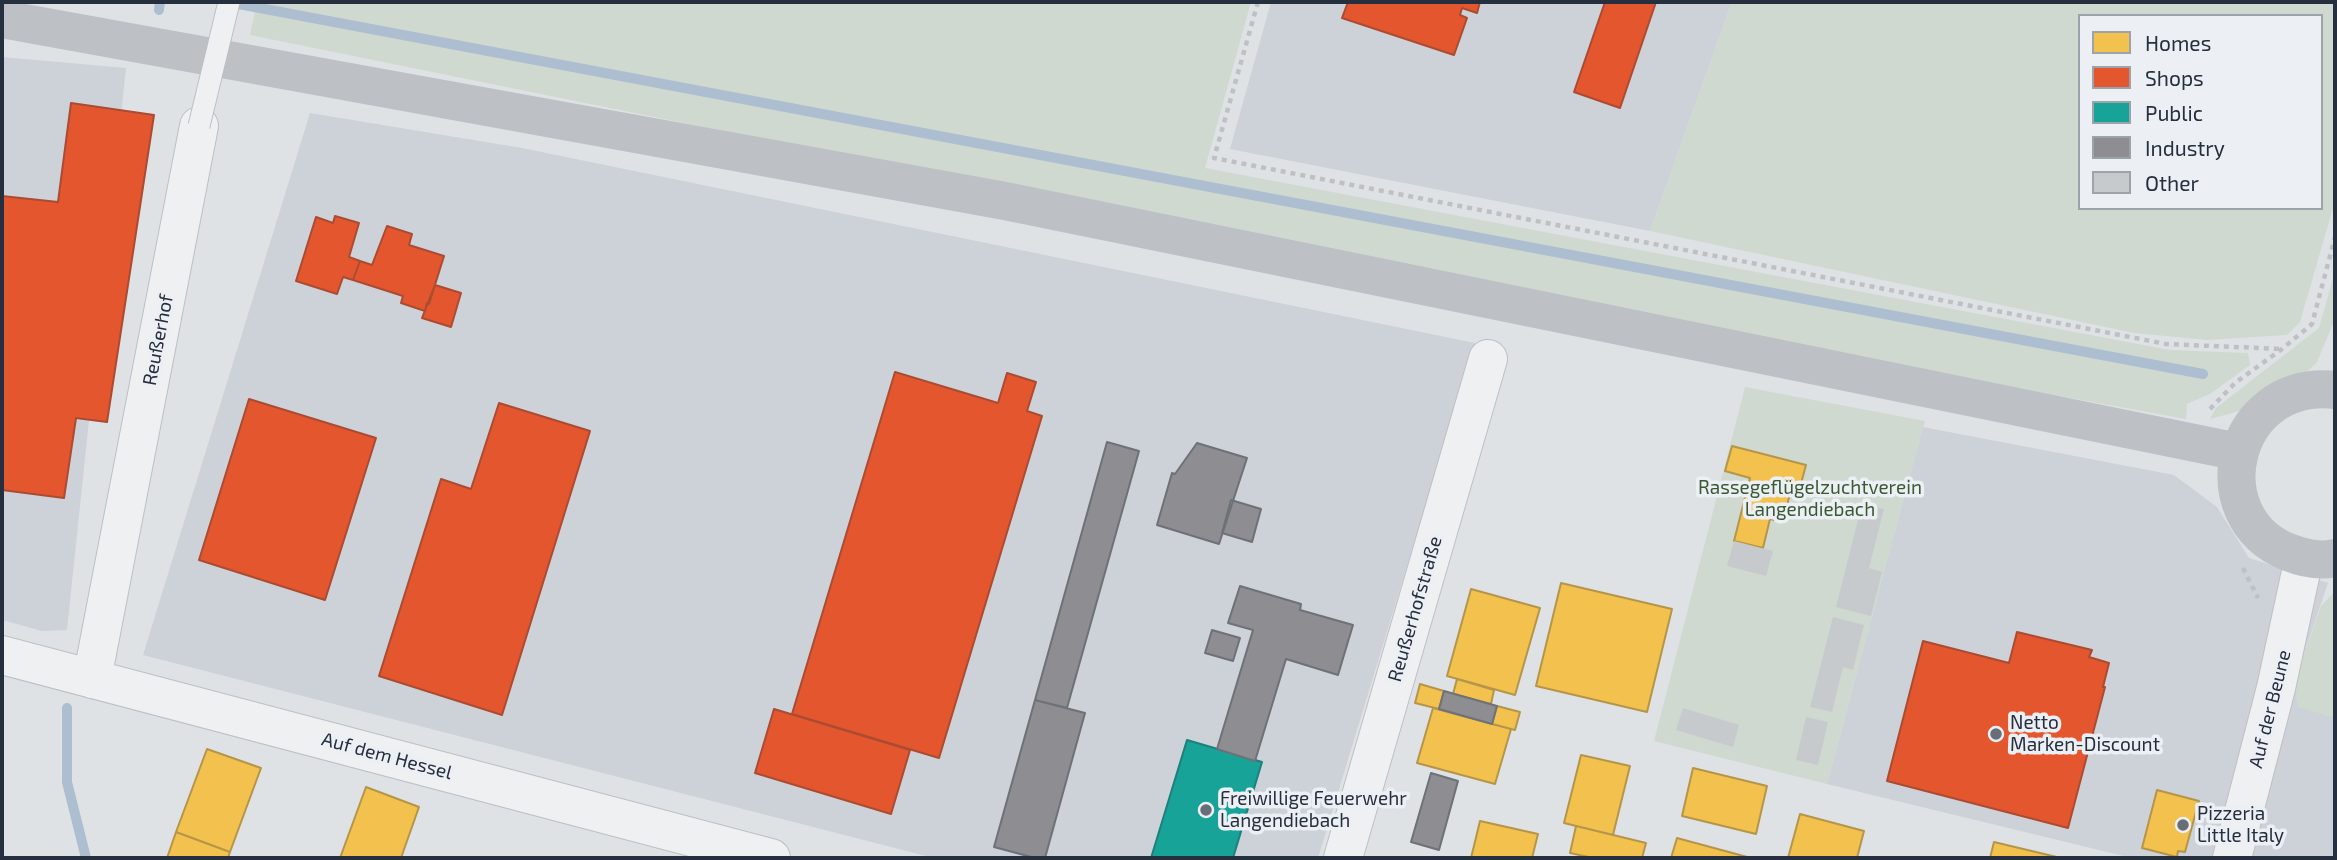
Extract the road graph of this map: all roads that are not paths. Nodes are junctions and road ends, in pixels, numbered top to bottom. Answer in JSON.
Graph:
{"nodes":[{"id":1,"x":229,"y":2,"type":"edge"},
{"id":2,"x":2,"y":6,"type":"edge"},
{"id":3,"x":2,"y":19,"type":"edge"},
{"id":4,"x":130,"y":41,"type":"junction"},
{"id":5,"x":200,"y":126,"type":"joint"},
{"id":6,"x":1488,"y":359,"type":"dead end"},
{"id":7,"x":2335,"y":390,"type":"edge"},
{"id":8,"x":2239,"y":452,"type":"junction"},
{"id":9,"x":2320,"y":558,"type":"edge"},
{"id":10,"x":2,"y":655,"type":"edge"},
{"id":11,"x":92,"y":679,"type":"junction"},
{"id":12,"x":771,"y":858,"type":"edge"},
{"id":13,"x":1343,"y":858,"type":"edge"},
{"id":14,"x":2232,"y":858,"type":"edge"}],
"edges":[{"from":1,"to":5,"type":"lane","name":"Reußerhof","bridge":true},
{"from":2,"to":4,"type":"main road"},
{"from":3,"to":4,"type":"main road"},
{"from":4,"to":8,"type":"main road"},
{"from":5,"to":11,"type":"street","name":"Reußerhof"},
{"from":6,"to":13,"type":"street","name":"Reußerhofstraße"},
{"from":7,"to":8,"type":"main road"},
{"from":8,"to":9,"type":"main road"},
{"from":9,"to":14,"type":"street","name":"Auf der Beune"},
{"from":10,"to":11,"type":"street","name":"Auf dem Hessel"},
{"from":11,"to":12,"type":"street","name":"Auf dem Hessel"}]}
